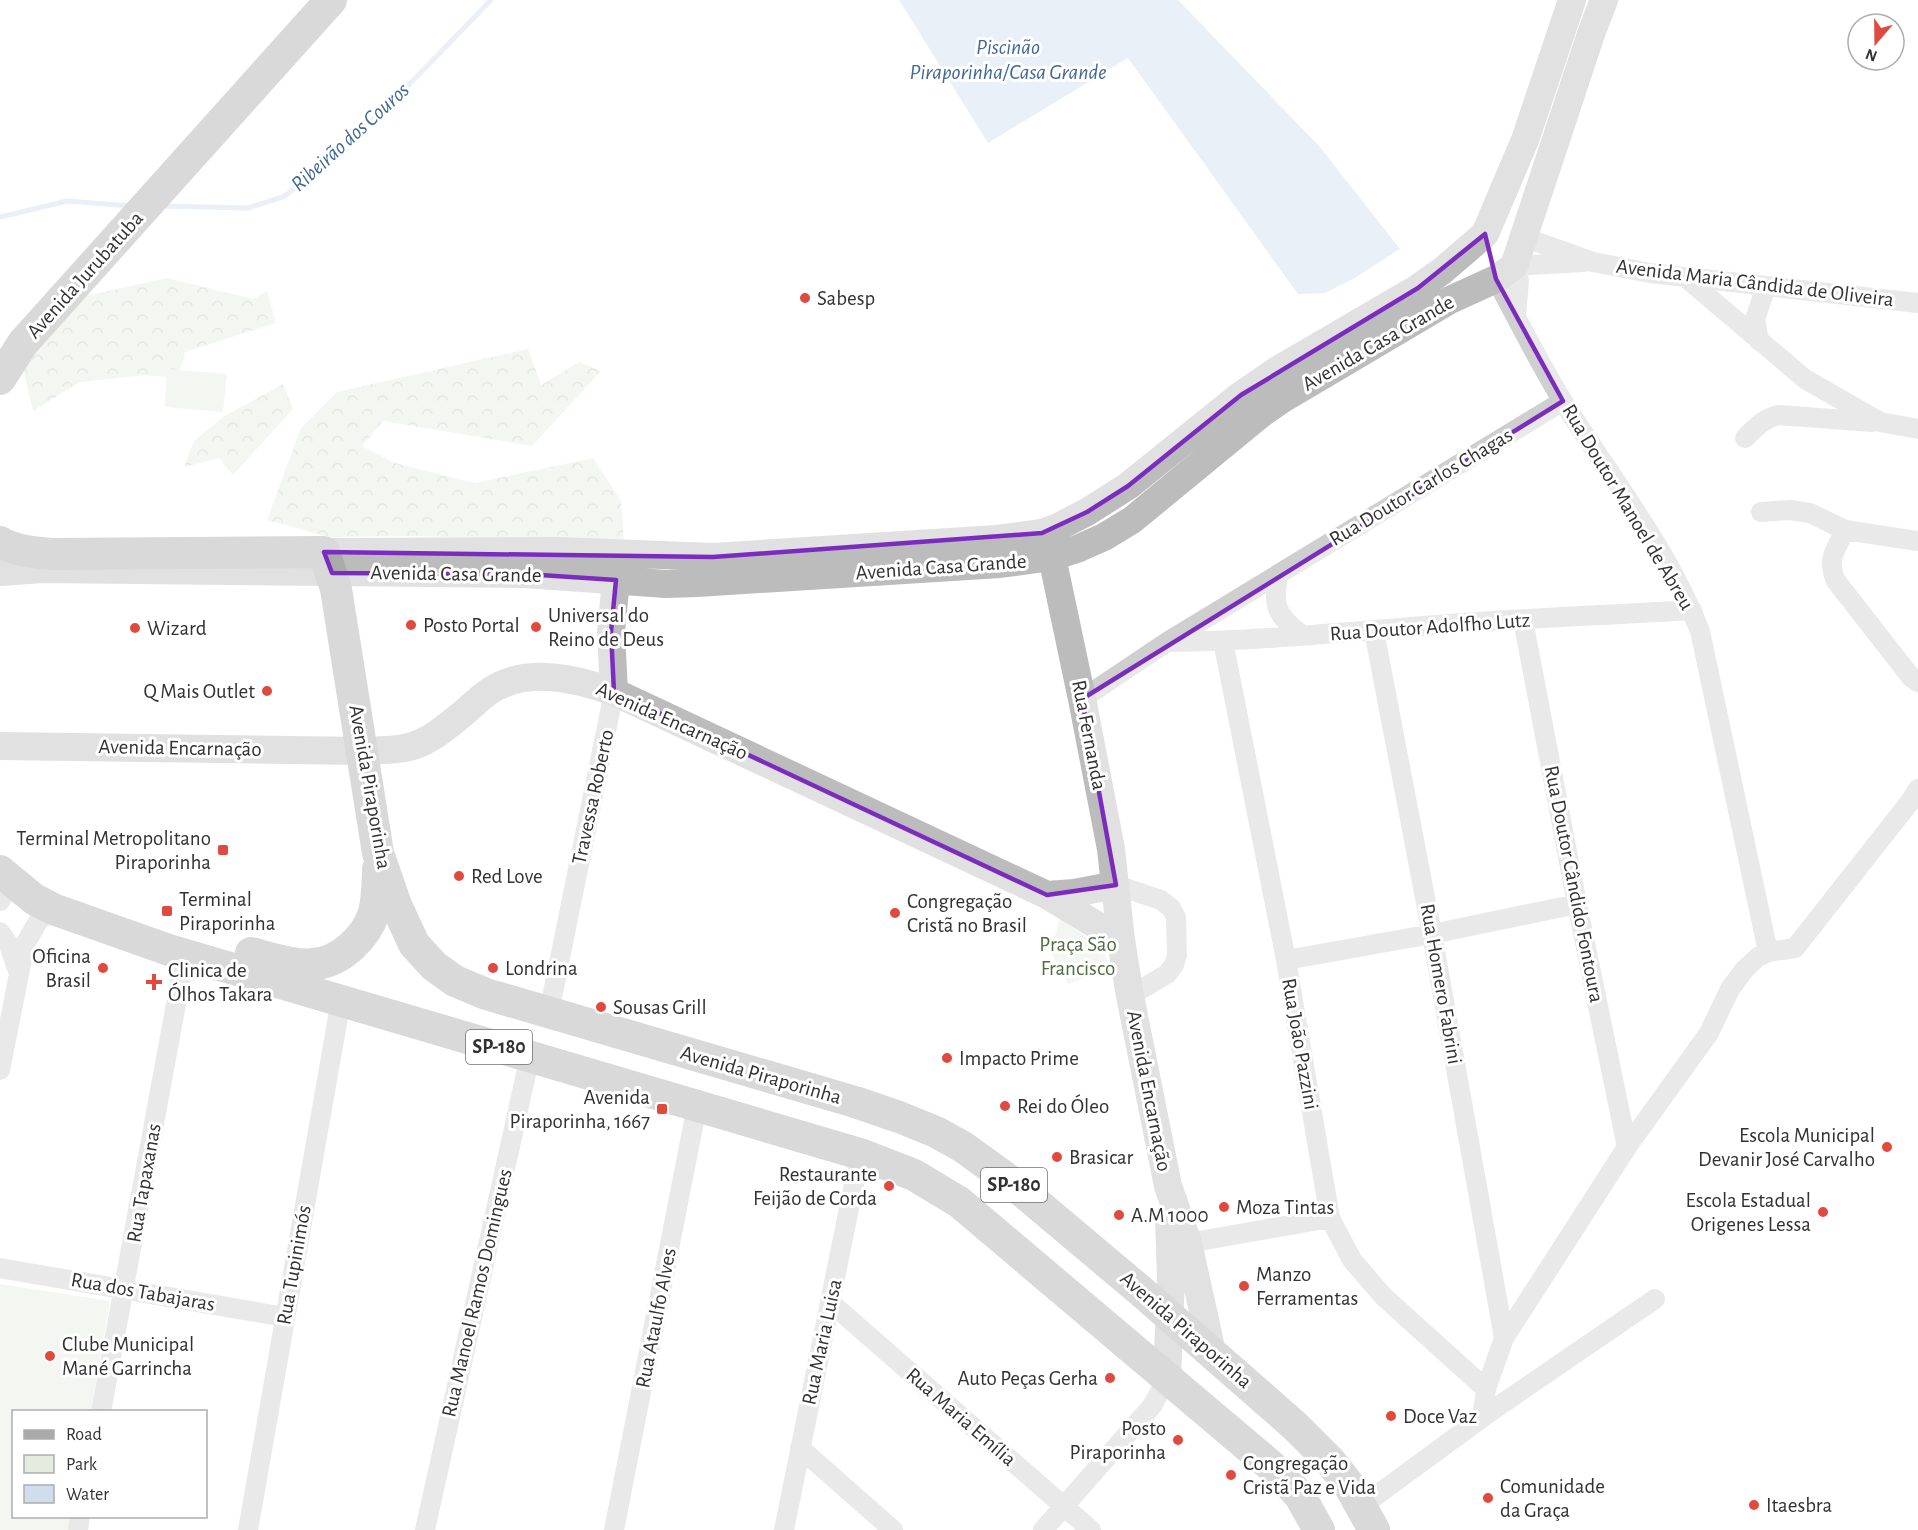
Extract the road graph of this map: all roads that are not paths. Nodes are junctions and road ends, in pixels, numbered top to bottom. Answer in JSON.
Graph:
{"nodes":[{"id":1,"x":331,"y":0,"type":"edge"},
{"id":2,"x":1572,"y":0,"type":"edge"},
{"id":3,"x":1604,"y":0,"type":"edge"},
{"id":4,"x":1485,"y":234,"type":"junction"},
{"id":5,"x":1523,"y":237,"type":"junction"},
{"id":6,"x":1593,"y":262,"type":"junction"},
{"id":7,"x":1505,"y":272,"type":"junction"},
{"id":8,"x":1685,"y":278,"type":"junction"},
{"id":9,"x":1766,"y":287,"type":"junction"},
{"id":10,"x":1918,"y":303,"type":"edge"},
{"id":11,"x":1759,"y":341,"type":"junction"},
{"id":12,"x":11,"y":351,"type":"edge"},
{"id":13,"x":0,"y":379,"type":"edge"},
{"id":14,"x":1563,"y":401,"type":"junction"},
{"id":15,"x":1880,"y":422,"type":"junction"},
{"id":16,"x":1918,"y":429,"type":"edge"},
{"id":17,"x":1745,"y":438,"type":"dead end"},
{"id":18,"x":1761,"y":512,"type":"dead end"},
{"id":19,"x":1845,"y":530,"type":"junction"},
{"id":20,"x":1918,"y":541,"type":"edge"},
{"id":21,"x":0,"y":542,"type":"edge"},
{"id":22,"x":1047,"y":545,"type":"junction"},
{"id":23,"x":328,"y":562,"type":"junction"},
{"id":24,"x":0,"y":572,"type":"edge"},
{"id":25,"x":1279,"y":574,"type":"junction"},
{"id":26,"x":616,"y":580,"type":"junction"},
{"id":27,"x":1692,"y":610,"type":"junction"},
{"id":28,"x":1523,"y":620,"type":"junction"},
{"id":29,"x":1374,"y":631,"type":"junction"},
{"id":30,"x":1302,"y":635,"type":"junction"},
{"id":31,"x":1223,"y":641,"type":"junction"},
{"id":32,"x":1167,"y":642,"type":"junction"},
{"id":33,"x":1918,"y":682,"type":"edge"},
{"id":34,"x":614,"y":692,"type":"junction"},
{"id":35,"x":1082,"y":699,"type":"junction"},
{"id":36,"x":0,"y":746,"type":"edge"},
{"id":37,"x":363,"y":751,"type":"junction"},
{"id":38,"x":1918,"y":789,"type":"edge"},
{"id":39,"x":378,"y":853,"type":"junction"},
{"id":40,"x":1,"y":882,"type":"edge"},
{"id":41,"x":1116,"y":885,"type":"junction"},
{"id":42,"x":1047,"y":895,"type":"junction"},
{"id":43,"x":1576,"y":904,"type":"junction"},
{"id":44,"x":53,"y":909,"type":"junction"},
{"id":45,"x":0,"y":932,"type":"edge"},
{"id":46,"x":1432,"y":934,"type":"junction"},
{"id":47,"x":1121,"y":940,"type":"junction"},
{"id":48,"x":1768,"y":952,"type":"junction"},
{"id":49,"x":185,"y":955,"type":"junction"},
{"id":50,"x":1286,"y":960,"type":"junction"},
{"id":51,"x":18,"y":971,"type":"junction"},
{"id":52,"x":1130,"y":996,"type":"junction"},
{"id":53,"x":341,"y":1000,"type":"junction"},
{"id":54,"x":549,"y":1012,"type":"junction"},
{"id":55,"x":530,"y":1056,"type":"junction"},
{"id":56,"x":0,"y":1070,"type":"edge"},
{"id":57,"x":834,"y":1096,"type":"junction"},
{"id":58,"x":697,"y":1106,"type":"junction"},
{"id":59,"x":1627,"y":1147,"type":"junction"},
{"id":60,"x":860,"y":1154,"type":"junction"},
{"id":61,"x":1168,"y":1186,"type":"junction"},
{"id":62,"x":1330,"y":1218,"type":"junction"},
{"id":63,"x":1188,"y":1243,"type":"junction"},
{"id":64,"x":0,"y":1268,"type":"edge"},
{"id":65,"x":124,"y":1290,"type":"junction"},
{"id":66,"x":1655,"y":1299,"type":"dead end"},
{"id":67,"x":831,"y":1303,"type":"junction"},
{"id":68,"x":1170,"y":1316,"type":"junction"},
{"id":69,"x":285,"y":1317,"type":"junction"},
{"id":70,"x":1504,"y":1338,"type":"junction"},
{"id":71,"x":1212,"y":1352,"type":"junction"},
{"id":72,"x":1167,"y":1379,"type":"junction"},
{"id":73,"x":1486,"y":1389,"type":"junction"},
{"id":74,"x":101,"y":1410,"type":"edge"},
{"id":75,"x":1482,"y":1418,"type":"junction"},
{"id":76,"x":800,"y":1448,"type":"junction"},
{"id":77,"x":1064,"y":1507,"type":"junction"},
{"id":78,"x":1368,"y":1518,"type":"edge"},
{"id":79,"x":248,"y":1530,"type":"edge"},
{"id":80,"x":424,"y":1530,"type":"edge"},
{"id":81,"x":614,"y":1530,"type":"edge"},
{"id":82,"x":784,"y":1530,"type":"edge"},
{"id":83,"x":893,"y":1530,"type":"edge"},
{"id":84,"x":1043,"y":1530,"type":"edge"},
{"id":85,"x":1091,"y":1530,"type":"edge"},
{"id":86,"x":1319,"y":1530,"type":"edge"}],
"edges":[{"from":1,"to":12,"type":"main road","name":"Avenida Jurubatuba"},
{"from":2,"to":4,"type":"main road","name":"Avenida Casa Grande"},
{"from":3,"to":5,"type":"main road"},
{"from":4,"to":5,"type":"main road"},
{"from":4,"to":7,"type":"main road"},
{"from":4,"to":22,"type":"main road","name":"Avenida Casa Grande"},
{"from":5,"to":6,"type":"street","name":"Avenida Maria Cândida de Oliveira"},
{"from":5,"to":7,"type":"main road"},
{"from":6,"to":7,"type":"street","name":"Avenida Maria Cândida de Oliveira"},
{"from":6,"to":8,"type":"street","name":"Avenida Maria Cândida de Oliveira"},
{"from":7,"to":14,"type":"street","name":"Rua Doutor Manoel de Abreu"},
{"from":7,"to":22,"type":"main road","name":"Avenida Casa Grande"},
{"from":8,"to":9,"type":"street","name":"Avenida Maria Cândida de Oliveira"},
{"from":8,"to":11,"type":"street"},
{"from":9,"to":10,"type":"street","name":"Avenida Maria Cândida de Oliveira"},
{"from":9,"to":11,"type":"street"},
{"from":11,"to":15,"type":"street"},
{"from":12,"to":13,"type":"main road","name":"Avenida Jurubatuba"},
{"from":14,"to":25,"type":"street","name":"Rua Doutor Carlos Chagas"},
{"from":14,"to":27,"type":"street","name":"Rua Doutor Manoel de Abreu"},
{"from":15,"to":16,"type":"street"},
{"from":15,"to":17,"type":"street"},
{"from":18,"to":19,"type":"street"},
{"from":19,"to":20,"type":"street"},
{"from":19,"to":33,"type":"street"},
{"from":21,"to":23,"type":"main road","name":"Avenida Casa Grande"},
{"from":22,"to":23,"type":"main road","name":"Avenida Casa Grande"},
{"from":22,"to":26,"type":"main road","name":"Avenida Casa Grande"},
{"from":22,"to":35,"type":"main road","name":"Rua Fernanda"},
{"from":23,"to":24,"type":"main road","name":"Avenida Casa Grande"},
{"from":23,"to":26,"type":"main road","name":"Avenida Casa Grande"},
{"from":23,"to":37,"type":"main road","name":"Avenida Piraporinha","number":"SP-180"},
{"from":25,"to":30,"type":"street"},
{"from":25,"to":32,"type":"street","name":"Rua Doutor Carlos Chagas"},
{"from":26,"to":34,"type":"main road","name":"Travessa Roberto"},
{"from":27,"to":28,"type":"street","name":"Rua Doutor Adolfho Lutz"},
{"from":27,"to":48,"type":"street","name":"Rua Doutor Manoel de Abreu"},
{"from":28,"to":29,"type":"street","name":"Rua Doutor Adolfho Lutz"},
{"from":28,"to":43,"type":"street","name":"Rua Doutor Cândido Fontoura"},
{"from":29,"to":30,"type":"street","name":"Rua Doutor Adolfho Lutz"},
{"from":29,"to":46,"type":"street","name":"Rua Homero Fabrini"},
{"from":30,"to":31,"type":"street","name":"Rua Doutor Adolfho Lutz"},
{"from":31,"to":32,"type":"street","name":"Rua Doutor Adolfho Lutz"},
{"from":31,"to":50,"type":"street","name":"Rua João Pazzini"},
{"from":32,"to":35,"type":"street","name":"Rua Doutor Carlos Chagas"},
{"from":34,"to":37,"type":"main road","name":"Avenida Encarnação"},
{"from":34,"to":42,"type":"main road","name":"Avenida Encarnação"},
{"from":34,"to":54,"type":"street","name":"Travessa Roberto"},
{"from":35,"to":41,"type":"main road","name":"Rua Fernanda"},
{"from":36,"to":37,"type":"main road","name":"Avenida Encarnação"},
{"from":37,"to":39,"type":"main road","name":"Avenida Piraporinha","number":"SP-180"},
{"from":38,"to":48,"type":"street"},
{"from":39,"to":49,"type":"main road"},
{"from":39,"to":54,"type":"main road","name":"Avenida Piraporinha","number":"SP-180"},
{"from":40,"to":44,"type":"main road","number":"SP-180"},
{"from":41,"to":42,"type":"main road","name":"Avenida Encarnação"},
{"from":41,"to":47,"type":"main road","name":"Rua Fernanda"},
{"from":41,"to":52,"type":"street","name":"Avenida Encarnação"},
{"from":42,"to":47,"type":"main road","name":"Avenida Encarnação"},
{"from":43,"to":46,"type":"street"},
{"from":43,"to":59,"type":"street","name":"Rua Doutor Cândido Fontoura"},
{"from":44,"to":49,"type":"main road","number":"SP-180"},
{"from":44,"to":51,"type":"street"},
{"from":45,"to":51,"type":"street"},
{"from":46,"to":50,"type":"street"},
{"from":46,"to":70,"type":"street","name":"Rua Homero Fabrini"},
{"from":47,"to":52,"type":"main road","name":"Avenida Encarnação"},
{"from":48,"to":59,"type":"street"},
{"from":49,"to":53,"type":"main road","number":"SP-180"},
{"from":49,"to":65,"type":"street","name":"Rua Tapaxanas"},
{"from":50,"to":62,"type":"street","name":"Rua João Pazzini"},
{"from":51,"to":56,"type":"street"},
{"from":52,"to":61,"type":"main road","name":"Avenida Encarnação"},
{"from":53,"to":55,"type":"main road","number":"SP-180"},
{"from":53,"to":69,"type":"street","name":"Rua Tupinimós"},
{"from":54,"to":57,"type":"main road","name":"Avenida Piraporinha","number":"SP-180"},
{"from":55,"to":58,"type":"main road","number":"SP-180"},
{"from":55,"to":80,"type":"street","name":"Rua Manoel Ramos Domingues"},
{"from":57,"to":60,"type":"main road"},
{"from":57,"to":68,"type":"main road","name":"Avenida Piraporinha","number":"SP-180"},
{"from":58,"to":60,"type":"main road","number":"SP-180"},
{"from":58,"to":81,"type":"street","name":"Rua Ataulfo Alves"},
{"from":59,"to":70,"type":"street"},
{"from":60,"to":67,"type":"street","name":"Rua Maria Luisa"},
{"from":60,"to":72,"type":"main road","number":"SP-180"},
{"from":61,"to":63,"type":"main road","name":"Avenida Encarnação"},
{"from":61,"to":68,"type":"main road","name":"Avenida Encarnação"},
{"from":62,"to":63,"type":"street"},
{"from":62,"to":73,"type":"street","name":"Rua João Pazzini"},
{"from":63,"to":71,"type":"main road","name":"Avenida Encarnação"},
{"from":64,"to":65,"type":"street","name":"Rua dos Tabajaras"},
{"from":65,"to":69,"type":"street","name":"Rua dos Tabajaras"},
{"from":65,"to":74,"type":"street","name":"Rua Tapaxanas"},
{"from":66,"to":75,"type":"street"},
{"from":67,"to":76,"type":"street","name":"Rua Maria Luisa"},
{"from":67,"to":77,"type":"street","name":"Rua Maria Emília"},
{"from":68,"to":71,"type":"main road","name":"Avenida Piraporinha","number":"SP-180"},
{"from":68,"to":72,"type":"main road","name":"Avenida Encarnação"},
{"from":69,"to":79,"type":"street","name":"Rua Tupinimós"},
{"from":70,"to":73,"type":"street"},
{"from":71,"to":78,"type":"main road","name":"Avenida Piraporinha","number":"SP-180"},
{"from":72,"to":77,"type":"street"},
{"from":72,"to":86,"type":"main road","number":"SP-180"},
{"from":73,"to":75,"type":"street"},
{"from":75,"to":78,"type":"street"},
{"from":76,"to":82,"type":"street","name":"Rua Maria Luisa"},
{"from":76,"to":83,"type":"street"},
{"from":77,"to":84,"type":"street"},
{"from":77,"to":85,"type":"street","name":"Rua Maria Emília"}]}
